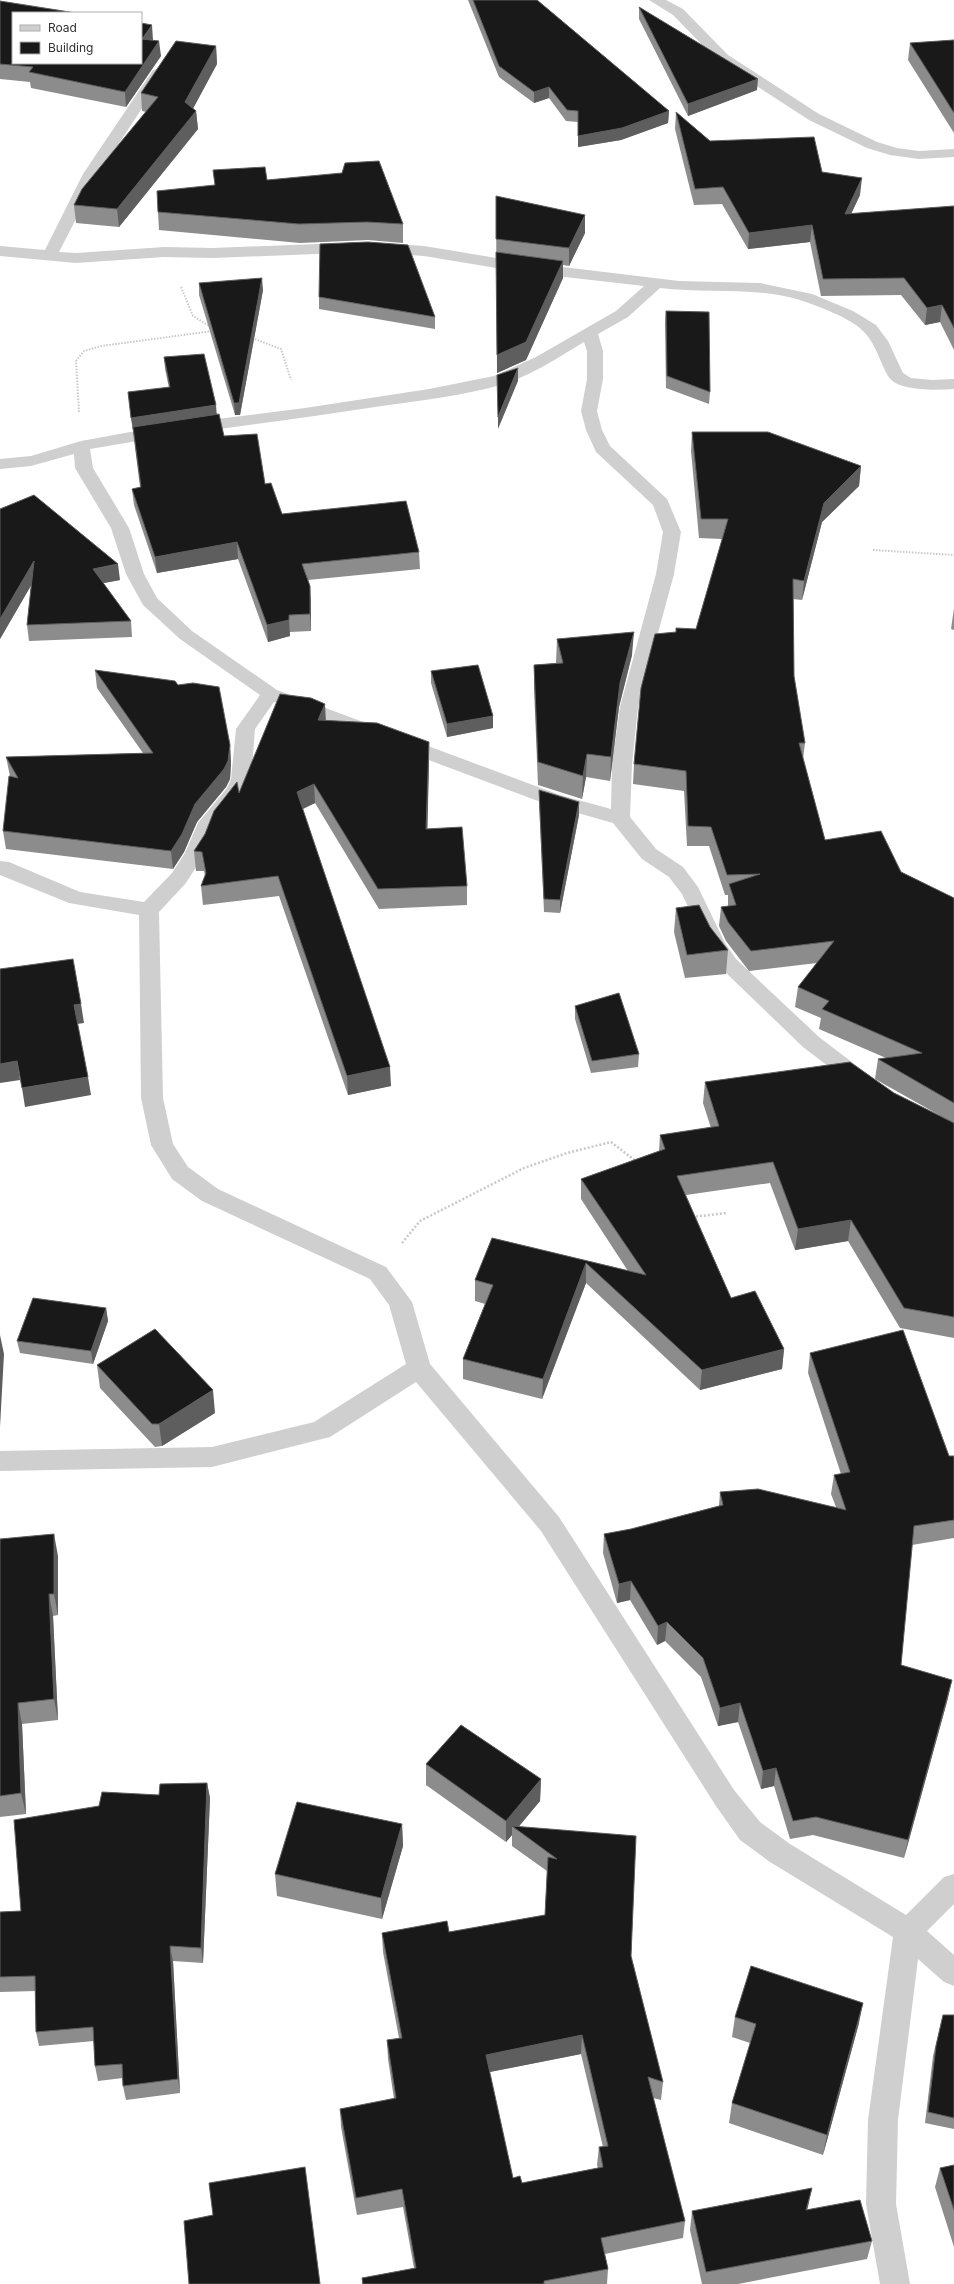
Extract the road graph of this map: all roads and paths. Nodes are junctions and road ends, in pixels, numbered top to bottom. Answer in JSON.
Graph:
{"nodes":[{"id":1,"x":656,"y":0,"type":"edge"},
{"id":2,"x":168,"y":58,"type":"edge"},
{"id":3,"x":954,"y":153,"type":"edge"},
{"id":4,"x":0,"y":251,"type":"edge"},
{"id":5,"x":164,"y":252,"type":"junction"},
{"id":6,"x":50,"y":255,"type":"junction"},
{"id":7,"x":656,"y":284,"type":"junction"},
{"id":8,"x":215,"y":328,"type":"edge"},
{"id":9,"x":220,"y":330,"type":"edge"},
{"id":10,"x":590,"y":333,"type":"junction"},
{"id":11,"x":250,"y":338,"type":"edge"},
{"id":12,"x":954,"y":384,"type":"edge"},
{"id":13,"x":305,"y":413,"type":"junction"},
{"id":14,"x":81,"y":446,"type":"junction"},
{"id":15,"x":0,"y":464,"type":"edge"},
{"id":16,"x":873,"y":550,"type":"dead end"},
{"id":17,"x":954,"y":556,"type":"edge"},
{"id":18,"x":270,"y":694,"type":"junction"},
{"id":19,"x":620,"y":818,"type":"junction"},
{"id":20,"x":0,"y":868,"type":"edge"},
{"id":21,"x":149,"y":910,"type":"junction"},
{"id":22,"x":880,"y":1094,"type":"edge"},
{"id":23,"x":639,"y":1164,"type":"edge"},
{"id":24,"x":727,"y":1213,"type":"dead end"},
{"id":25,"x":690,"y":1217,"type":"edge"},
{"id":26,"x":378,"y":1273,"type":"junction"},
{"id":27,"x":419,"y":1368,"type":"junction"},
{"id":28,"x":0,"y":1461,"type":"edge"},
{"id":29,"x":954,"y":1886,"type":"edge"},
{"id":30,"x":908,"y":1931,"type":"junction"},
{"id":31,"x":954,"y":1973,"type":"edge"},
{"id":32,"x":895,"y":2284,"type":"edge"}],
"edges":[{"from":1,"to":3,"type":"street"},
{"from":2,"to":6,"type":"street"},
{"from":4,"to":6,"type":"street"},
{"from":5,"to":6,"type":"street"},
{"from":5,"to":7,"type":"street"},
{"from":5,"to":8,"type":"path"},
{"from":7,"to":10,"type":"street"},
{"from":7,"to":12,"type":"street"},
{"from":9,"to":14,"type":"path"},
{"from":10,"to":13,"type":"street"},
{"from":10,"to":19,"type":"street"},
{"from":11,"to":13,"type":"path"},
{"from":13,"to":14,"type":"street"},
{"from":14,"to":15,"type":"street"},
{"from":14,"to":18,"type":"street"},
{"from":16,"to":17,"type":"path"},
{"from":18,"to":19,"type":"street"},
{"from":18,"to":21,"type":"street"},
{"from":19,"to":22,"type":"street"},
{"from":20,"to":21,"type":"street"},
{"from":21,"to":26,"type":"street"},
{"from":23,"to":26,"type":"path"},
{"from":24,"to":25,"type":"path"},
{"from":26,"to":27,"type":"street"},
{"from":27,"to":28,"type":"street"},
{"from":27,"to":30,"type":"street"},
{"from":29,"to":30,"type":"street"},
{"from":30,"to":31,"type":"street"},
{"from":30,"to":32,"type":"street"}]}
